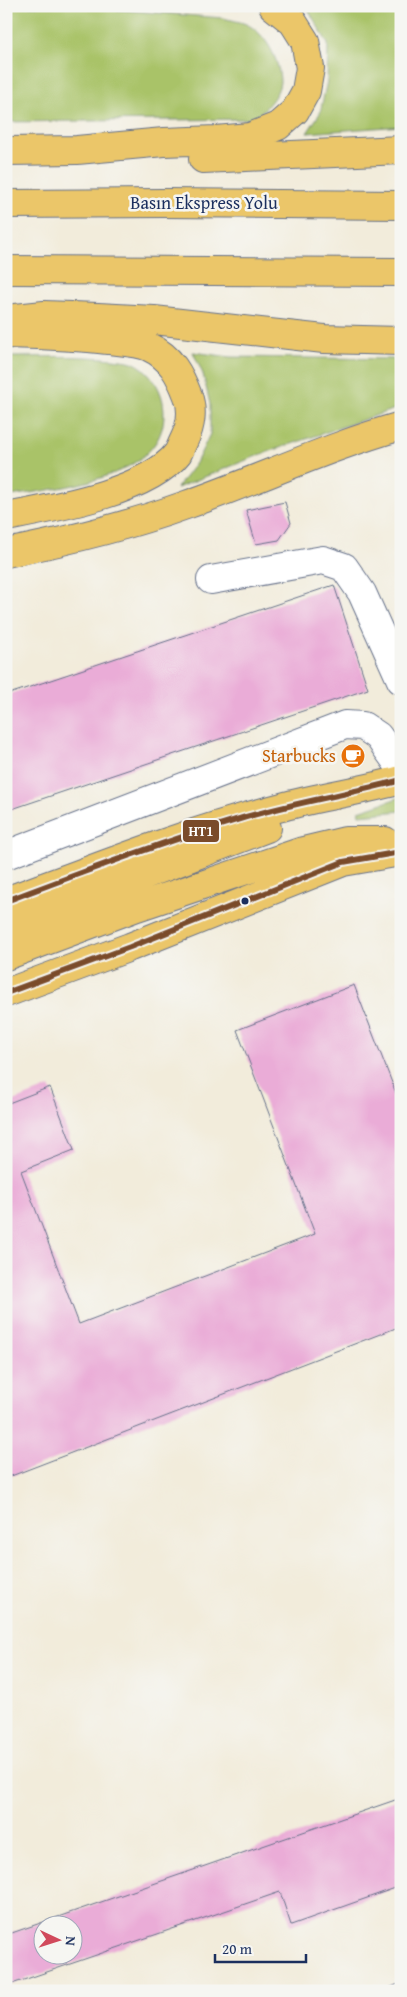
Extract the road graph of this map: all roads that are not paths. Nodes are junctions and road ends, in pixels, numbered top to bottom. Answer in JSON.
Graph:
{"nodes":[{"id":1,"x":273,"y":6,"type":"edge"},
{"id":2,"x":77,"y":150,"type":"junction"},
{"id":3,"x":401,"y":150,"type":"edge"},
{"id":4,"x":6,"y":151,"type":"edge"},
{"id":5,"x":6,"y":204,"type":"edge"},
{"id":6,"x":401,"y":204,"type":"edge"},
{"id":7,"x":6,"y":270,"type":"edge"},
{"id":8,"x":401,"y":272,"type":"edge"},
{"id":9,"x":6,"y":319,"type":"edge"},
{"id":10,"x":6,"y":334,"type":"edge"},
{"id":11,"x":401,"y":341,"type":"edge"},
{"id":12,"x":401,"y":426,"type":"edge"},
{"id":13,"x":6,"y":517,"type":"edge"},
{"id":14,"x":6,"y":553,"type":"edge"},
{"id":15,"x":212,"y":580,"type":"dead end"},
{"id":16,"x":401,"y":680,"type":"edge"},
{"id":17,"x":401,"y":768,"type":"edge"},
{"id":18,"x":401,"y":780,"type":"edge"},
{"id":19,"x":366,"y":790,"type":"junction"},
{"id":20,"x":401,"y":844,"type":"edge"},
{"id":21,"x":401,"y":852,"type":"edge"},
{"id":22,"x":6,"y":855,"type":"edge"},
{"id":23,"x":6,"y":901,"type":"edge"},
{"id":24,"x":6,"y":928,"type":"edge"},
{"id":25,"x":6,"y":956,"type":"edge"},
{"id":26,"x":6,"y":993,"type":"edge"}],
"edges":[{"from":1,"to":2,"type":"main road"},
{"from":2,"to":3,"type":"main road"},
{"from":2,"to":4,"type":"main road"},
{"from":5,"to":6,"type":"main road","name":"Basın Ekspress Yolu"},
{"from":7,"to":8,"type":"main road"},
{"from":9,"to":11,"type":"main road"},
{"from":10,"to":13,"type":"main road"},
{"from":12,"to":14,"type":"main road"},
{"from":15,"to":16,"type":"lane"},
{"from":17,"to":22,"type":"lane"},
{"from":18,"to":19,"type":"main road"},
{"from":19,"to":23,"type":"main road"},
{"from":19,"to":24,"type":"main road"},
{"from":20,"to":25,"type":"main road"},
{"from":21,"to":26,"type":"main road"}]}
